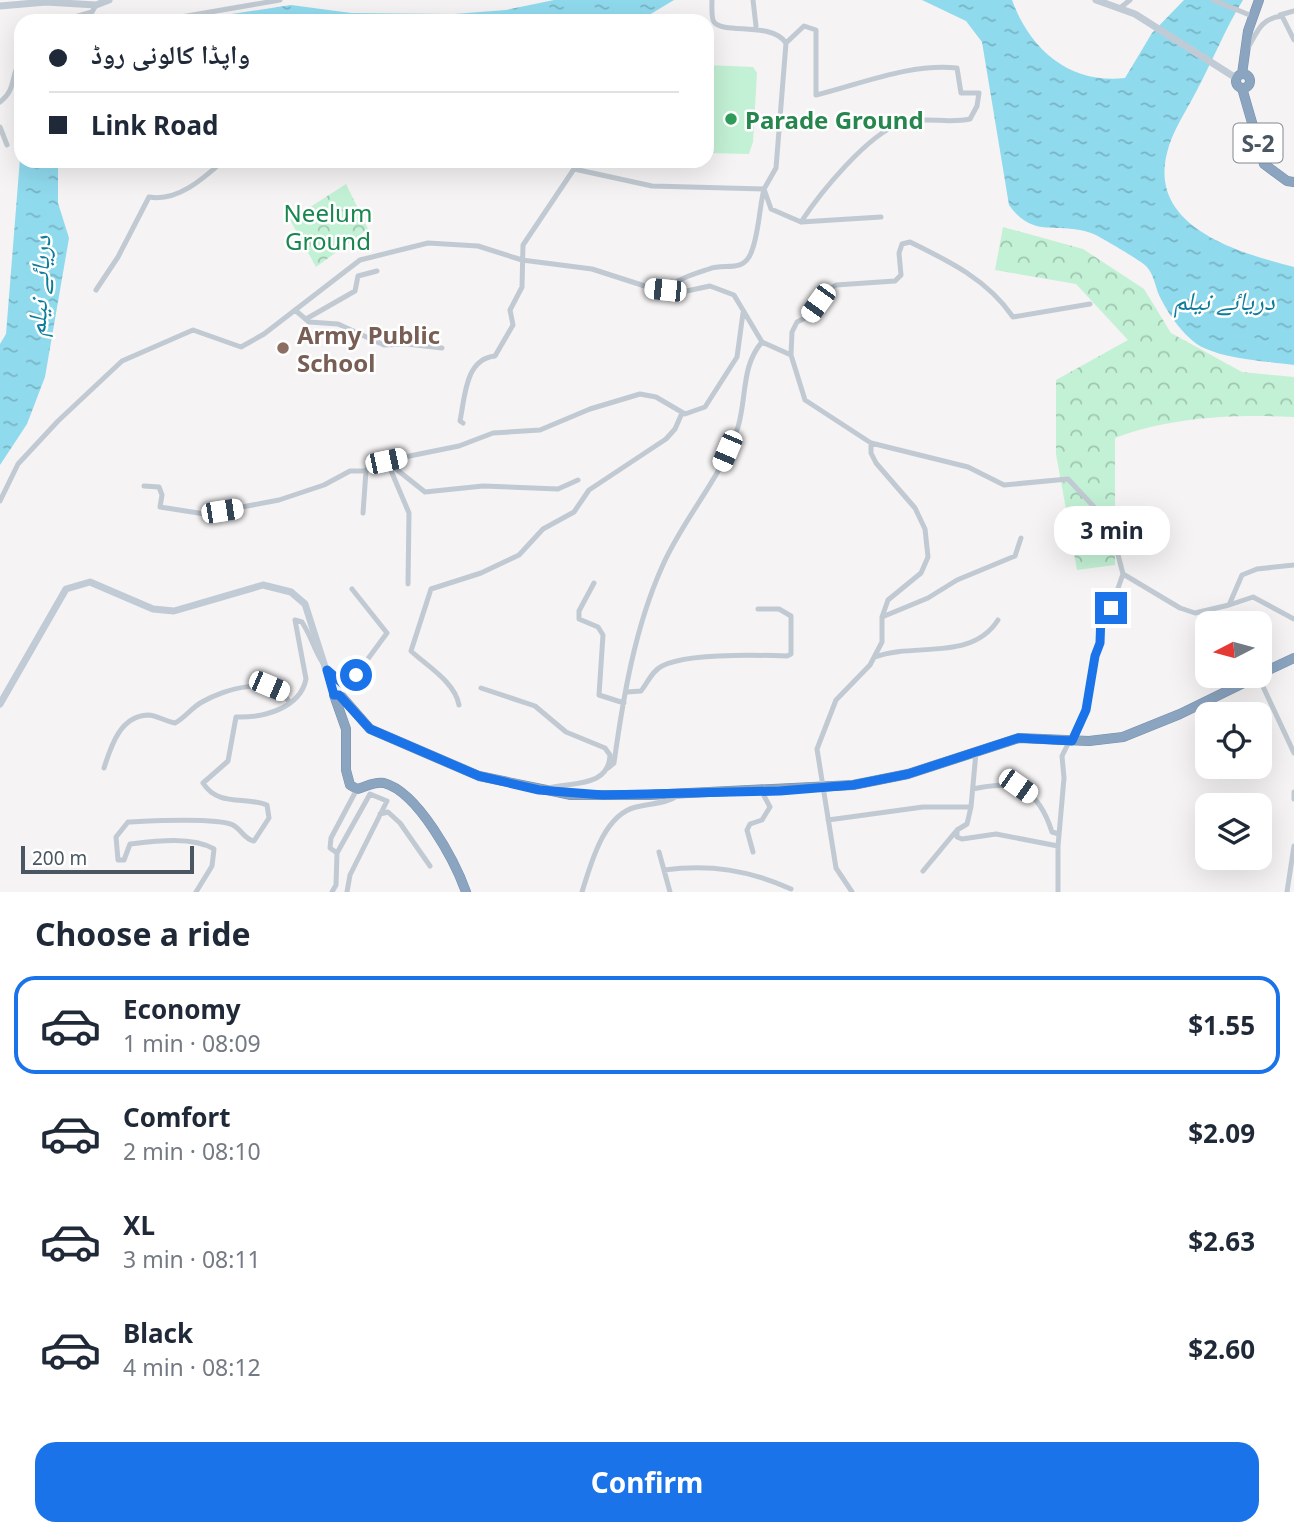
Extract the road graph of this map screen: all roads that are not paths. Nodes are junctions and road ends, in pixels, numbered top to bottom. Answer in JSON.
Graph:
{"nodes":[{"id":1,"x":109,"y":0,"type":"edge"},
{"id":2,"x":280,"y":0,"type":"edge"},
{"id":3,"x":753,"y":0,"type":"edge"},
{"id":4,"x":1096,"y":0,"type":"edge"},
{"id":5,"x":1130,"y":0,"type":"edge"},
{"id":6,"x":1213,"y":0,"type":"edge"},
{"id":7,"x":1259,"y":0,"type":"edge"},
{"id":8,"x":46,"y":1,"type":"edge"},
{"id":9,"x":96,"y":5,"type":"junction"},
{"id":10,"x":0,"y":6,"type":"edge"},
{"id":11,"x":1120,"y":8,"type":"junction"},
{"id":12,"x":1294,"y":11,"type":"edge"},
{"id":13,"x":85,"y":14,"type":"edge"},
{"id":14,"x":199,"y":14,"type":"edge"},
{"id":15,"x":1252,"y":16,"type":"junction"},
{"id":16,"x":1279,"y":16,"type":"junction"},
{"id":17,"x":714,"y":24,"type":"edge"},
{"id":18,"x":756,"y":26,"type":"junction"},
{"id":19,"x":1294,"y":40,"type":"edge"},
{"id":20,"x":786,"y":43,"type":"junction"},
{"id":21,"x":1245,"y":51,"type":"junction"},
{"id":22,"x":1237,"y":75,"type":"junction"},
{"id":23,"x":14,"y":87,"type":"edge"},
{"id":24,"x":0,"y":103,"type":"edge"},
{"id":25,"x":0,"y":127,"type":"edge"},
{"id":26,"x":7,"y":145,"type":"dead end"},
{"id":27,"x":214,"y":168,"type":"edge"},
{"id":28,"x":573,"y":169,"type":"joint"},
{"id":29,"x":1294,"y":182,"type":"edge"},
{"id":30,"x":765,"y":189,"type":"junction"},
{"id":31,"x":881,"y":217,"type":"dead end"},
{"id":32,"x":802,"y":222,"type":"junction"},
{"id":33,"x":522,"y":260,"type":"junction"},
{"id":34,"x":377,"y":271,"type":"dead end"},
{"id":35,"x":96,"y":290,"type":"dead end"},
{"id":36,"x":665,"y":290,"type":"junction"},
{"id":37,"x":1090,"y":304,"type":"dead end"},
{"id":38,"x":295,"y":310,"type":"junction"},
{"id":39,"x":743,"y":313,"type":"junction"},
{"id":40,"x":306,"y":319,"type":"junction"},
{"id":41,"x":762,"y":342,"type":"junction"},
{"id":42,"x":442,"y":348,"type":"dead end"},
{"id":43,"x":791,"y":355,"type":"junction"},
{"id":44,"x":682,"y":413,"type":"junction"},
{"id":45,"x":463,"y":423,"type":"dead end"},
{"id":46,"x":872,"y":443,"type":"junction"},
{"id":47,"x":386,"y":461,"type":"junction"},
{"id":48,"x":366,"y":471,"type":"junction"},
{"id":49,"x":578,"y":480,"type":"dead end"},
{"id":50,"x":144,"y":486,"type":"dead end"},
{"id":51,"x":0,"y":501,"type":"edge"},
{"id":52,"x":363,"y":513,"type":"dead end"},
{"id":53,"x":1021,"y":538,"type":"dead end"},
{"id":54,"x":1294,"y":565,"type":"edge"},
{"id":55,"x":1124,"y":574,"type":"junction"},
{"id":56,"x":594,"y":583,"type":"dead end"},
{"id":57,"x":408,"y":584,"type":"dead end"},
{"id":58,"x":352,"y":589,"type":"dead end"},
{"id":59,"x":1229,"y":605,"type":"junction"},
{"id":60,"x":758,"y":609,"type":"dead end"},
{"id":61,"x":882,"y":617,"type":"junction"},
{"id":62,"x":1294,"y":619,"type":"edge"},
{"id":63,"x":998,"y":620,"type":"dead end"},
{"id":64,"x":874,"y":657,"type":"junction"},
{"id":65,"x":1294,"y":658,"type":"edge"},
{"id":66,"x":1272,"y":669,"type":"edge"},
{"id":67,"x":327,"y":670,"type":"junction"},
{"id":68,"x":481,"y":688,"type":"dead end"},
{"id":69,"x":1232,"y":688,"type":"edge"},
{"id":70,"x":1265,"y":688,"type":"edge"},
{"id":71,"x":627,"y":692,"type":"junction"},
{"id":72,"x":334,"y":695,"type":"junction"},
{"id":73,"x":289,"y":702,"type":"junction"},
{"id":74,"x":624,"y":703,"type":"junction"},
{"id":75,"x":0,"y":704,"type":"edge"},
{"id":76,"x":459,"y":705,"type":"dead end"},
{"id":77,"x":1072,"y":741,"type":"junction"},
{"id":78,"x":976,"y":752,"type":"junction"},
{"id":79,"x":1294,"y":753,"type":"edge"},
{"id":80,"x":104,"y":768,"type":"dead end"},
{"id":81,"x":608,"y":768,"type":"junction"},
{"id":82,"x":823,"y":788,"type":"junction"},
{"id":83,"x":357,"y":789,"type":"junction"},
{"id":84,"x":973,"y":789,"type":"junction"},
{"id":85,"x":539,"y":790,"type":"junction"},
{"id":86,"x":762,"y":792,"type":"junction"},
{"id":87,"x":1294,"y":792,"type":"edge"},
{"id":88,"x":681,"y":793,"type":"junction"},
{"id":89,"x":1294,"y":799,"type":"edge"},
{"id":90,"x":971,"y":807,"type":"junction"},
{"id":91,"x":380,"y":814,"type":"junction"},
{"id":92,"x":828,"y":820,"type":"junction"},
{"id":93,"x":957,"y":830,"type":"junction"},
{"id":94,"x":1059,"y":834,"type":"junction"},
{"id":95,"x":1058,"y":846,"type":"junction"},
{"id":96,"x":1294,"y":846,"type":"edge"},
{"id":97,"x":659,"y":852,"type":"dead end"},
{"id":98,"x":753,"y":852,"type":"dead end"},
{"id":99,"x":337,"y":853,"type":"junction"},
{"id":100,"x":430,"y":866,"type":"dead end"},
{"id":101,"x":664,"y":870,"type":"junction"},
{"id":102,"x":923,"y":870,"type":"dead end"},
{"id":103,"x":791,"y":889,"type":"dead end"},
{"id":104,"x":196,"y":892,"type":"edge"},
{"id":105,"x":332,"y":892,"type":"edge"},
{"id":106,"x":346,"y":892,"type":"edge"},
{"id":107,"x":466,"y":892,"type":"edge"},
{"id":108,"x":582,"y":892,"type":"edge"},
{"id":109,"x":670,"y":892,"type":"edge"},
{"id":110,"x":852,"y":892,"type":"edge"},
{"id":111,"x":1058,"y":892,"type":"edge"},
{"id":112,"x":1287,"y":892,"type":"edge"}],
"edges":[{"from":1,"to":9,"type":"main road"},
{"from":2,"to":14,"type":"street"},
{"from":3,"to":18,"type":"street"},
{"from":4,"to":11,"type":"main road"},
{"from":5,"to":11,"type":"street"},
{"from":6,"to":15,"type":"street"},
{"from":7,"to":15,"type":"highway"},
{"from":8,"to":9,"type":"main road"},
{"from":8,"to":10,"type":"main road"},
{"from":9,"to":13,"type":"street"},
{"from":11,"to":22,"type":"main road"},
{"from":12,"to":16,"type":"street"},
{"from":15,"to":21,"type":"highway"},
{"from":16,"to":19,"type":"street"},
{"from":16,"to":21,"type":"street"},
{"from":17,"to":18,"type":"street"},
{"from":18,"to":20,"type":"street"},
{"from":20,"to":30,"type":"street"},
{"from":20,"to":32,"type":"street"},
{"from":21,"to":22,"type":"highway"},
{"from":22,"to":29,"type":"highway","number":"S-2"},
{"from":23,"to":24,"type":"street"},
{"from":25,"to":26,"type":"street"},
{"from":27,"to":35,"type":"street"},
{"from":28,"to":30,"type":"street"},
{"from":28,"to":33,"type":"street"},
{"from":30,"to":32,"type":"street"},
{"from":30,"to":36,"type":"street"},
{"from":31,"to":32,"type":"street"},
{"from":33,"to":36,"type":"street"},
{"from":33,"to":38,"type":"street"},
{"from":33,"to":45,"type":"street"},
{"from":34,"to":40,"type":"street"},
{"from":36,"to":39,"type":"street"},
{"from":37,"to":43,"type":"street"},
{"from":38,"to":40,"type":"street"},
{"from":38,"to":51,"type":"street"},
{"from":39,"to":41,"type":"street"},
{"from":39,"to":44,"type":"street"},
{"from":40,"to":42,"type":"street"},
{"from":41,"to":43,"type":"street"},
{"from":41,"to":71,"type":"street"},
{"from":43,"to":46,"type":"street"},
{"from":44,"to":47,"type":"street"},
{"from":44,"to":76,"type":"street"},
{"from":46,"to":55,"type":"street"},
{"from":46,"to":61,"type":"street"},
{"from":47,"to":48,"type":"street"},
{"from":47,"to":49,"type":"street"},
{"from":47,"to":57,"type":"street"},
{"from":48,"to":50,"type":"street"},
{"from":48,"to":52,"type":"street"},
{"from":53,"to":61,"type":"street"},
{"from":54,"to":59,"type":"street"},
{"from":55,"to":59,"type":"street"},
{"from":55,"to":77,"type":"street"},
{"from":56,"to":74,"type":"street"},
{"from":58,"to":67,"type":"street"},
{"from":59,"to":62,"type":"street"},
{"from":60,"to":71,"type":"street"},
{"from":61,"to":64,"type":"street"},
{"from":63,"to":64,"type":"street"},
{"from":64,"to":82,"type":"street"},
{"from":65,"to":66,"type":"highway"},
{"from":67,"to":72,"type":"main road"},
{"from":67,"to":73,"type":"street"},
{"from":67,"to":75,"type":"main road"},
{"from":68,"to":81,"type":"street"},
{"from":69,"to":77,"type":"highway"},
{"from":70,"to":79,"type":"street"},
{"from":71,"to":74,"type":"street"},
{"from":72,"to":83,"type":"highway"},
{"from":72,"to":85,"type":"highway"},
{"from":73,"to":80,"type":"street"},
{"from":73,"to":104,"type":"street"},
{"from":74,"to":81,"type":"street"},
{"from":77,"to":78,"type":"highway"},
{"from":77,"to":94,"type":"street"},
{"from":78,"to":82,"type":"highway"},
{"from":78,"to":84,"type":"street"},
{"from":81,"to":85,"type":"street"},
{"from":82,"to":86,"type":"highway"},
{"from":82,"to":92,"type":"street"},
{"from":83,"to":99,"type":"street"},
{"from":83,"to":107,"type":"highway"},
{"from":84,"to":90,"type":"street"},
{"from":84,"to":94,"type":"street"},
{"from":85,"to":88,"type":"highway"},
{"from":86,"to":88,"type":"highway"},
{"from":86,"to":98,"type":"street"},
{"from":87,"to":89,"type":"street"},
{"from":88,"to":108,"type":"street"},
{"from":90,"to":92,"type":"street"},
{"from":90,"to":93,"type":"street"},
{"from":91,"to":99,"type":"street"},
{"from":91,"to":100,"type":"street"},
{"from":91,"to":106,"type":"street"},
{"from":92,"to":110,"type":"street"},
{"from":93,"to":95,"type":"street"},
{"from":93,"to":102,"type":"street"},
{"from":94,"to":95,"type":"street"},
{"from":95,"to":111,"type":"street"},
{"from":96,"to":112,"type":"street"},
{"from":97,"to":101,"type":"street"},
{"from":99,"to":105,"type":"street"},
{"from":101,"to":103,"type":"street"},
{"from":101,"to":109,"type":"street"}]}
